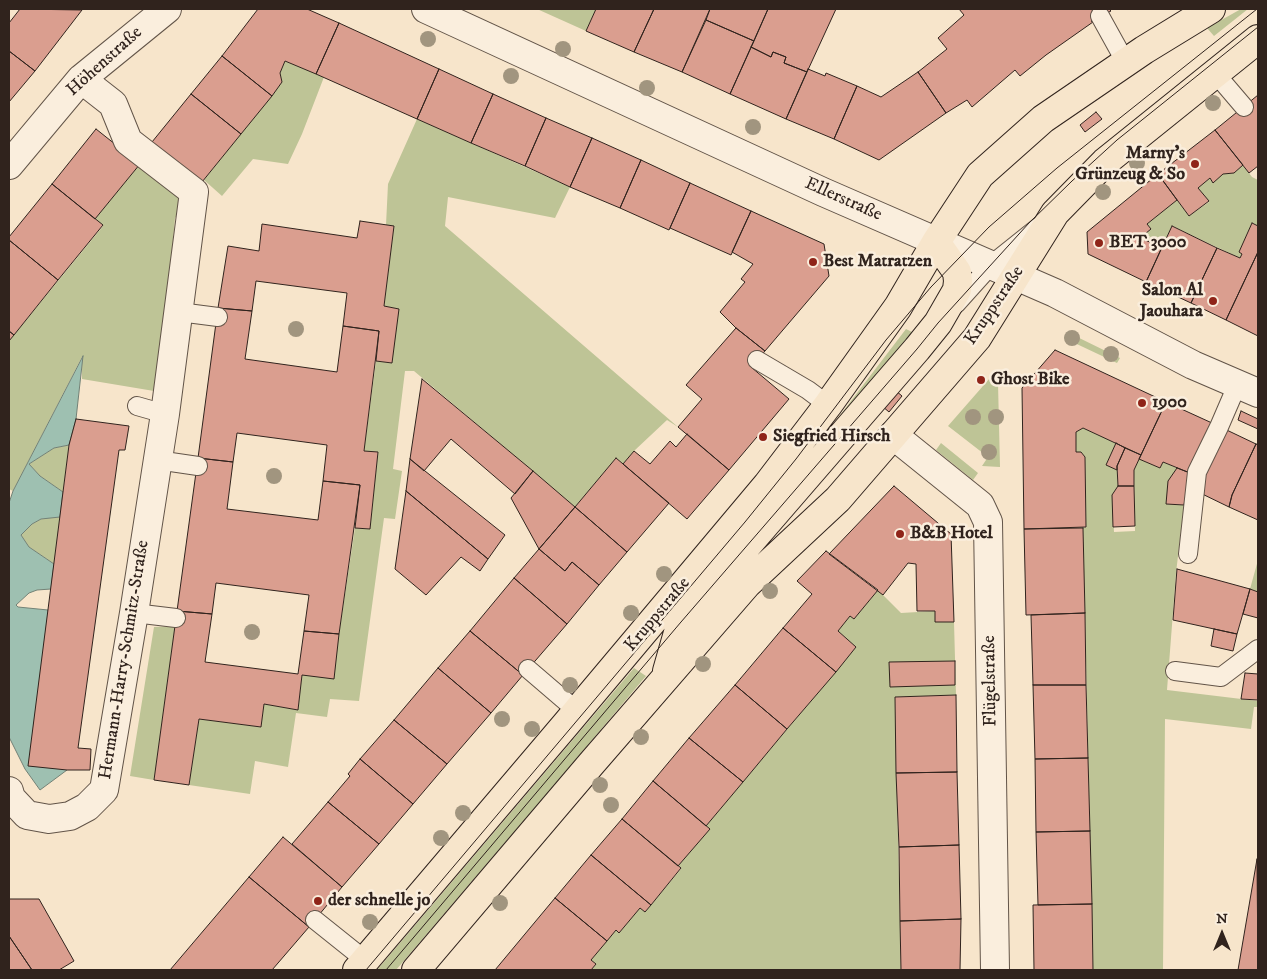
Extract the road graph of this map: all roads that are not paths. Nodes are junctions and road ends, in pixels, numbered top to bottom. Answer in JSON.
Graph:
{"nodes":[{"id":1,"x":167,"y":9,"type":"edge"},
{"id":2,"x":426,"y":9,"type":"edge"},
{"id":3,"x":1212,"y":9,"type":"edge"},
{"id":4,"x":1100,"y":16,"type":"dead end"},
{"id":5,"x":1258,"y":39,"type":"edge"},
{"id":6,"x":1126,"y":62,"type":"junction"},
{"id":7,"x":1215,"y":73,"type":"junction"},
{"id":8,"x":81,"y":79,"type":"junction"},
{"id":9,"x":1244,"y":107,"type":"dead end"},
{"id":10,"x":9,"y":165,"type":"edge"},
{"id":11,"x":936,"y":242,"type":"junction"},
{"id":12,"x":1003,"y":270,"type":"junction"},
{"id":13,"x":180,"y":312,"type":"junction"},
{"id":14,"x":218,"y":317,"type":"dead end"},
{"id":15,"x":938,"y":323,"type":"junction"},
{"id":16,"x":757,"y":360,"type":"dead end"},
{"id":17,"x":1248,"y":388,"type":"edge"},
{"id":18,"x":828,"y":405,"type":"junction"},
{"id":19,"x":137,"y":406,"type":"dead end"},
{"id":20,"x":165,"y":414,"type":"junction"},
{"id":21,"x":893,"y":435,"type":"junction"},
{"id":22,"x":157,"y":460,"type":"junction"},
{"id":23,"x":198,"y":466,"type":"dead end"},
{"id":24,"x":1188,"y":554,"type":"dead end"},
{"id":25,"x":134,"y":613,"type":"junction"},
{"id":26,"x":176,"y":618,"type":"dead end"},
{"id":27,"x":1258,"y":649,"type":"edge"},
{"id":28,"x":528,"y":669,"type":"dead end"},
{"id":29,"x":1175,"y":671,"type":"dead end"},
{"id":30,"x":664,"y":680,"type":"junction"},
{"id":31,"x":577,"y":711,"type":"junction"},
{"id":32,"x":9,"y":791,"type":"edge"},
{"id":33,"x":315,"y":920,"type":"dead end"},
{"id":34,"x":361,"y":965,"type":"edge"},
{"id":35,"x":416,"y":970,"type":"edge"},
{"id":36,"x":995,"y":970,"type":"edge"}],
"edges":[{"from":1,"to":8,"type":"street","name":"Höhenstraße"},
{"from":2,"to":11,"type":"street","name":"Ellerstraße"},
{"from":3,"to":6,"type":"main road","name":"Kruppstraße"},
{"from":4,"to":6,"type":"lane"},
{"from":5,"to":7,"type":"main road","name":"Kruppstraße"},
{"from":6,"to":11,"type":"main road","name":"Kruppstraße"},
{"from":7,"to":9,"type":"lane"},
{"from":7,"to":12,"type":"main road","name":"Kruppstraße"},
{"from":8,"to":10,"type":"street","name":"Höhenstraße"},
{"from":8,"to":13,"type":"street","name":"Hermann-Harry-Schmitz-Straße"},
{"from":11,"to":12,"type":"street","name":"Ellerstraße"},
{"from":11,"to":15,"type":"main road","name":"Kruppstraße"},
{"from":11,"to":18,"type":"main road","name":"Kruppstraße"},
{"from":12,"to":15,"type":"lane","name":"Kruppstraße"},
{"from":12,"to":17,"type":"street","name":"Ellerstraße"},
{"from":12,"to":21,"type":"main road","name":"Kruppstraße"},
{"from":13,"to":14,"type":"lane"},
{"from":13,"to":20,"type":"street","name":"Hermann-Harry-Schmitz-Straße"},
{"from":15,"to":30,"type":"main road","name":"Kruppstraße"},
{"from":16,"to":18,"type":"lane"},
{"from":17,"to":24,"type":"lane"},
{"from":18,"to":31,"type":"main road","name":"Kruppstraße"},
{"from":19,"to":20,"type":"lane"},
{"from":20,"to":22,"type":"street","name":"Hermann-Harry-Schmitz-Straße"},
{"from":21,"to":30,"type":"main road","name":"Kruppstraße"},
{"from":21,"to":36,"type":"street","name":"Flügelstraße"},
{"from":22,"to":23,"type":"lane"},
{"from":22,"to":25,"type":"street","name":"Hermann-Harry-Schmitz-Straße"},
{"from":25,"to":26,"type":"lane"},
{"from":25,"to":32,"type":"street","name":"Hermann-Harry-Schmitz-Straße"},
{"from":27,"to":29,"type":"lane"},
{"from":28,"to":31,"type":"lane"},
{"from":30,"to":35,"type":"main road","name":"Kruppstraße"},
{"from":31,"to":34,"type":"main road","name":"Kruppstraße"},
{"from":33,"to":34,"type":"lane"}]}
